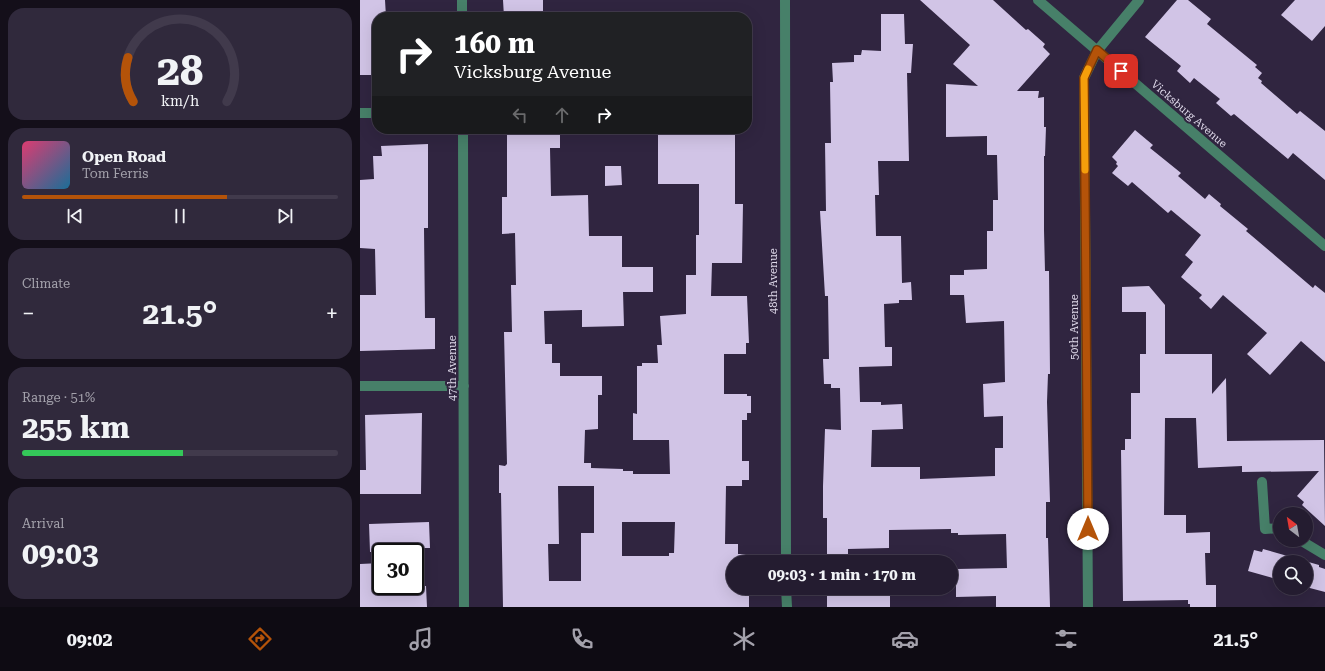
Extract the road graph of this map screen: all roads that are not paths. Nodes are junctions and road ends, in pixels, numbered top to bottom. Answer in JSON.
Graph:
{"nodes":[{"id":1,"x":462,"y":0,"type":"edge"},
{"id":2,"x":785,"y":0,"type":"edge"},
{"id":3,"x":1038,"y":0,"type":"edge"},
{"id":4,"x":1139,"y":0,"type":"edge"},
{"id":5,"x":462,"y":12,"type":"edge"},
{"id":6,"x":1097,"y":50,"type":"junction"},
{"id":7,"x":372,"y":113,"type":"edge"},
{"id":8,"x":360,"y":114,"type":"edge"},
{"id":9,"x":463,"y":134,"type":"edge"},
{"id":10,"x":1325,"y":246,"type":"edge"},
{"id":11,"x":360,"y":386,"type":"edge"},
{"id":12,"x":464,"y":386,"type":"junction"},
{"id":13,"x":1262,"y":482,"type":"dead end"},
{"id":14,"x":1273,"y":528,"type":"edge"},
{"id":15,"x":1312,"y":547,"type":"edge"},
{"id":16,"x":786,"y":555,"type":"edge"},
{"id":17,"x":1325,"y":555,"type":"edge"},
{"id":18,"x":786,"y":595,"type":"edge"},
{"id":19,"x":464,"y":607,"type":"edge"},
{"id":20,"x":786,"y":607,"type":"edge"},
{"id":21,"x":1088,"y":607,"type":"edge"}],
"edges":[{"from":1,"to":5,"type":"street"},
{"from":2,"to":16,"type":"street","name":"48th Avenue"},
{"from":3,"to":6,"type":"street","name":"Vicksburg Avenue"},
{"from":4,"to":6,"type":"street","name":"50th Avenue"},
{"from":6,"to":10,"type":"street","name":"Vicksburg Avenue"},
{"from":6,"to":21,"type":"street","name":"50th Avenue"},
{"from":7,"to":8,"type":"street"},
{"from":9,"to":12,"type":"street","name":"47th Avenue"},
{"from":11,"to":12,"type":"street"},
{"from":12,"to":19,"type":"street","name":"47th Avenue"},
{"from":13,"to":14,"type":"street"},
{"from":15,"to":17,"type":"street"},
{"from":18,"to":20,"type":"street"}]}
